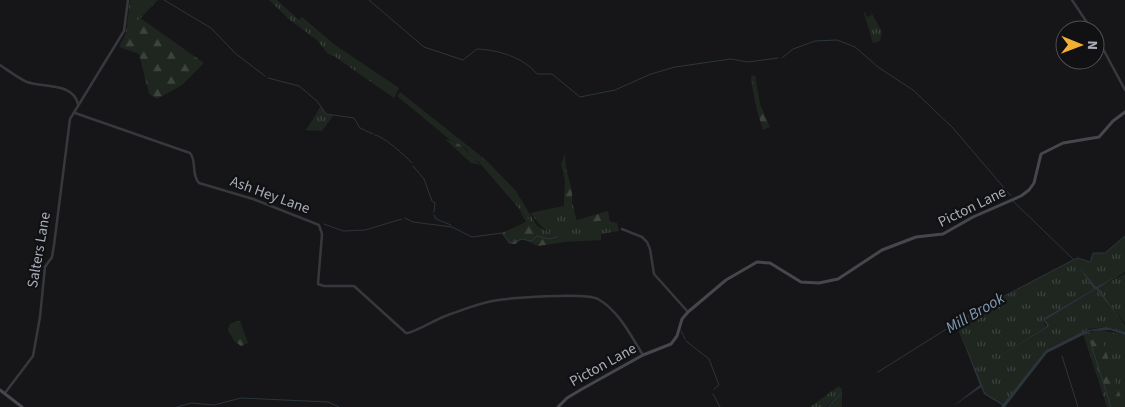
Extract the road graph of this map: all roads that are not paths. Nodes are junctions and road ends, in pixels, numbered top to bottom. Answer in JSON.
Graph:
{"nodes":[{"id":1,"x":128,"y":0,"type":"edge"},
{"id":2,"x":1072,"y":0,"type":"edge"},
{"id":3,"x":1085,"y":20,"type":"edge"},
{"id":4,"x":1105,"y":53,"type":"edge"},
{"id":5,"x":0,"y":65,"type":"edge"},
{"id":6,"x":1125,"y":90,"type":"edge"},
{"id":7,"x":79,"y":105,"type":"junction"},
{"id":8,"x":1125,"y":112,"type":"edge"},
{"id":9,"x":75,"y":113,"type":"junction"},
{"id":10,"x":622,"y":229,"type":"dead end"},
{"id":11,"x":688,"y":312,"type":"junction"},
{"id":12,"x":643,"y":355,"type":"junction"},
{"id":13,"x":0,"y":390,"type":"edge"},
{"id":14,"x":5,"y":393,"type":"junction"},
{"id":15,"x":22,"y":407,"type":"edge"},
{"id":16,"x":558,"y":407,"type":"edge"}],
"edges":[{"from":1,"to":7,"type":"street","name":"Salters Lane"},
{"from":2,"to":3,"type":"street"},
{"from":4,"to":6,"type":"street"},
{"from":5,"to":7,"type":"street"},
{"from":7,"to":9,"type":"street","name":"Salters Lane"},
{"from":8,"to":11,"type":"street","name":"Picton Lane"},
{"from":9,"to":12,"type":"street","name":"Ash Hey Lane"},
{"from":9,"to":14,"type":"street","name":"Salters Lane"},
{"from":10,"to":11,"type":"street"},
{"from":11,"to":12,"type":"street","name":"Picton Lane"},
{"from":12,"to":16,"type":"street","name":"Picton Lane"},
{"from":13,"to":14,"type":"street"},
{"from":14,"to":15,"type":"street"}]}
